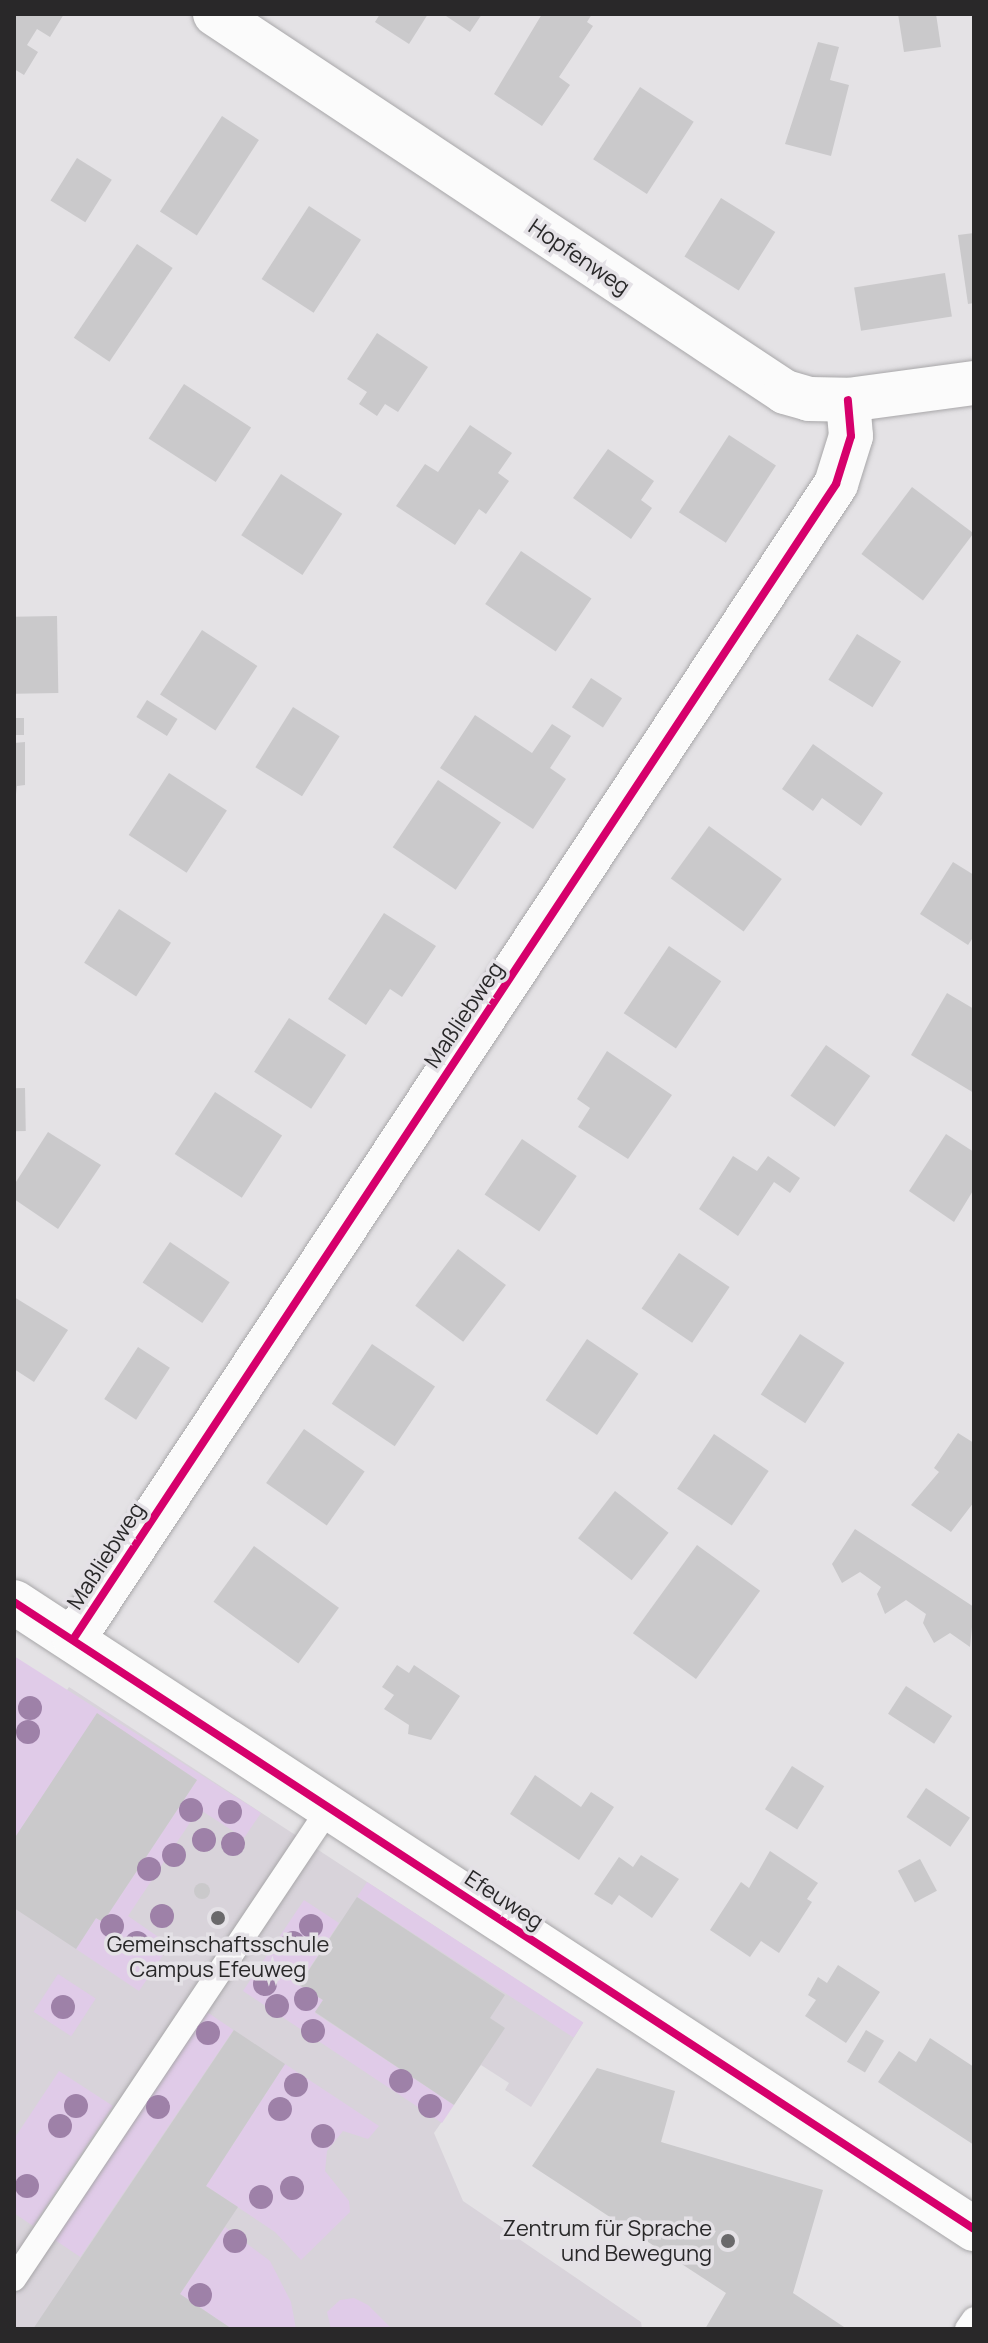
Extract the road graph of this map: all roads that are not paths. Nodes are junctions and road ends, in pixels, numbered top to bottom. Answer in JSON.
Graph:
{"nodes":[{"id":1,"x":215,"y":14,"type":"edge"},
{"id":2,"x":974,"y":383,"type":"edge"},
{"id":3,"x":848,"y":400,"type":"junction"},
{"id":4,"x":14,"y":1602,"type":"edge"},
{"id":5,"x":74,"y":1638,"type":"junction"},
{"id":6,"x":330,"y":1807,"type":"junction"},
{"id":7,"x":974,"y":2229,"type":"edge"},
{"id":8,"x":14,"y":2279,"type":"edge"},
{"id":9,"x":974,"y":2319,"type":"edge"},
{"id":10,"x":967,"y":2329,"type":"edge"}],
"edges":[{"from":1,"to":3,"type":"street","name":"Hopfenweg"},
{"from":2,"to":3,"type":"street","name":"Hopfenweg"},
{"from":3,"to":5,"type":"street","name":"Maßliebweg"},
{"from":4,"to":5,"type":"street","name":"Efeuweg"},
{"from":5,"to":6,"type":"street","name":"Efeuweg"},
{"from":6,"to":7,"type":"street","name":"Efeuweg"},
{"from":6,"to":8,"type":"lane"},
{"from":9,"to":10,"type":"lane"}]}
